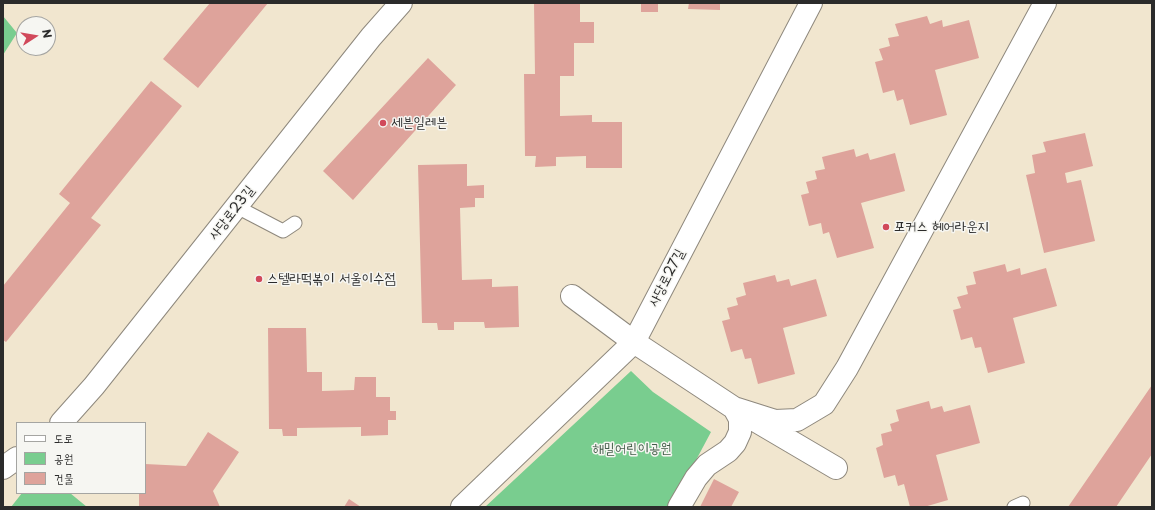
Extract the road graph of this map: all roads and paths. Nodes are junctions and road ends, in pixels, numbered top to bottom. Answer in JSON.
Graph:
{"nodes":[{"id":1,"x":402,"y":3,"type":"edge"},
{"id":2,"x":811,"y":3,"type":"edge"},
{"id":3,"x":1046,"y":3,"type":"edge"},
{"id":4,"x":237,"y":207,"type":"junction"},
{"id":5,"x":295,"y":223,"type":"dead end"},
{"id":6,"x":572,"y":296,"type":"dead end"},
{"id":7,"x":634,"y":342,"type":"junction"},
{"id":8,"x":734,"y":408,"type":"junction"},
{"id":9,"x":62,"y":422,"type":"edge"},
{"id":10,"x":16,"y":459,"type":"edge"},
{"id":11,"x":3,"y":468,"type":"edge"},
{"id":12,"x":836,"y":468,"type":"dead end"},
{"id":13,"x":462,"y":507,"type":"edge"},
{"id":14,"x":679,"y":507,"type":"edge"},
{"id":15,"x":1014,"y":507,"type":"edge"},
{"id":16,"x":1022,"y":507,"type":"edge"}],
"edges":[{"from":1,"to":4,"type":"street","name":"사당로23길"},
{"from":2,"to":7,"type":"street","name":"사당로27길"},
{"from":3,"to":8,"type":"street"},
{"from":4,"to":5,"type":"lane"},
{"from":4,"to":9,"type":"street","name":"사당로23길"},
{"from":6,"to":7,"type":"street"},
{"from":7,"to":8,"type":"street"},
{"from":7,"to":13,"type":"street","name":"사당로27길"},
{"from":8,"to":12,"type":"street"},
{"from":8,"to":14,"type":"street"},
{"from":10,"to":11,"type":"street"},
{"from":15,"to":16,"type":"lane"}]}
